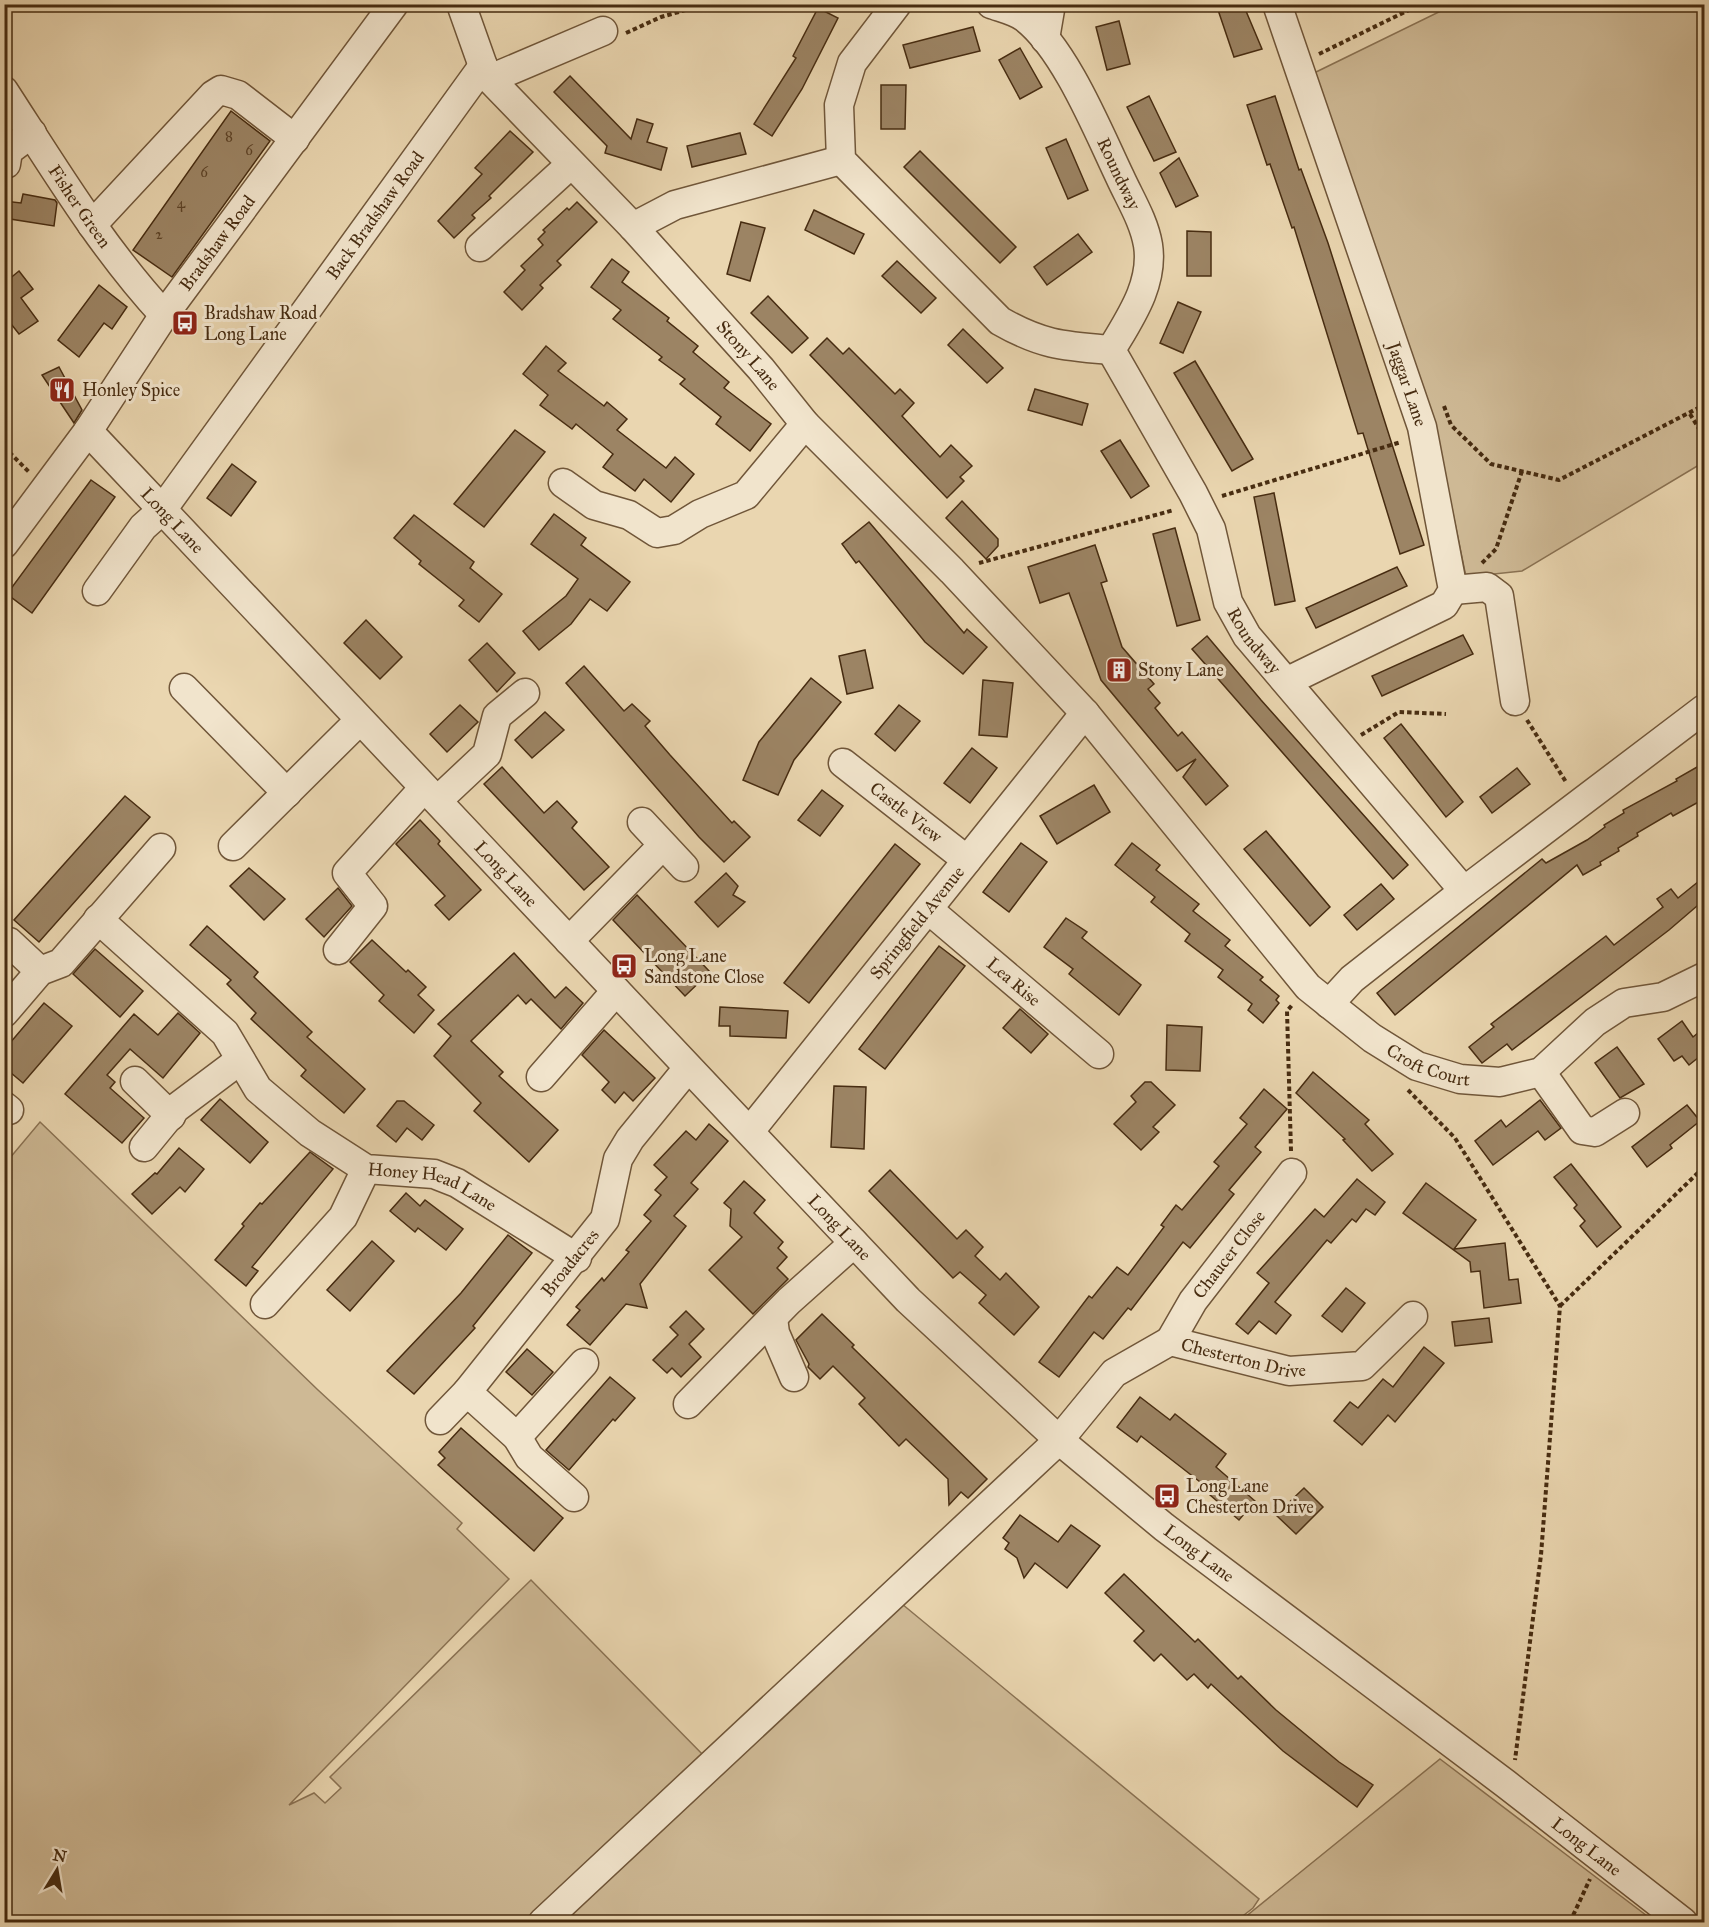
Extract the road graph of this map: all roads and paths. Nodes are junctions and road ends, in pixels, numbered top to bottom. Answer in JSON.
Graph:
{"nodes":[{"id":1,"x":394,"y":4,"type":"edge"},
{"id":2,"x":461,"y":4,"type":"edge"},
{"id":3,"x":897,"y":4,"type":"edge"},
{"id":4,"x":991,"y":4,"type":"edge"},
{"id":5,"x":1051,"y":4,"type":"edge"},
{"id":6,"x":1277,"y":4,"type":"edge"},
{"id":7,"x":1420,"y":4,"type":"edge"},
{"id":8,"x":603,"y":31,"type":"dead end"},
{"id":9,"x":1046,"y":39,"type":"junction"},
{"id":10,"x":1321,"y":66,"type":"dead end"},
{"id":11,"x":486,"y":73,"type":"junction"},
{"id":12,"x":4,"y":91,"type":"edge"},
{"id":13,"x":32,"y":133,"type":"junction"},
{"id":14,"x":295,"y":139,"type":"junction"},
{"id":15,"x":841,"y":160,"type":"junction"},
{"id":16,"x":6,"y":164,"type":"dead end"},
{"id":17,"x":570,"y":165,"type":"junction"},
{"id":18,"x":92,"y":225,"type":"junction"},
{"id":19,"x":633,"y":227,"type":"junction"},
{"id":20,"x":480,"y":247,"type":"dead end"},
{"id":21,"x":164,"y":315,"type":"junction"},
{"id":22,"x":1111,"y":350,"type":"junction"},
{"id":23,"x":1443,"y":403,"type":"dead end"},
{"id":24,"x":1704,"y":405,"type":"edge"},
{"id":25,"x":1690,"y":414,"type":"junction"},
{"id":26,"x":805,"y":424,"type":"junction"},
{"id":27,"x":88,"y":431,"type":"junction"},
{"id":28,"x":1704,"y":437,"type":"edge"},
{"id":29,"x":4,"y":447,"type":"edge"},
{"id":30,"x":1522,"y":471,"type":"junction"},
{"id":31,"x":563,"y":483,"type":"dead end"},
{"id":32,"x":45,"y":489,"type":"junction"},
{"id":33,"x":162,"y":510,"type":"junction"},
{"id":34,"x":4,"y":544,"type":"edge"},
{"id":35,"x":1453,"y":590,"type":"junction"},
{"id":36,"x":98,"y":591,"type":"dead end"},
{"id":37,"x":1288,"y":681,"type":"junction"},
{"id":38,"x":184,"y":688,"type":"dead end"},
{"id":39,"x":525,"y":693,"type":"dead end"},
{"id":40,"x":1515,"y":701,"type":"joint"},
{"id":41,"x":1704,"y":709,"type":"edge"},
{"id":42,"x":1085,"y":713,"type":"junction"},
{"id":43,"x":1446,"y":714,"type":"dead end"},
{"id":44,"x":359,"y":721,"type":"junction"},
{"id":45,"x":1343,"y":746,"type":"junction"},
{"id":46,"x":843,"y":763,"type":"dead end"},
{"id":47,"x":287,"y":793,"type":"junction"},
{"id":48,"x":430,"y":794,"type":"junction"},
{"id":49,"x":1580,"y":804,"type":"junction"},
{"id":50,"x":642,"y":822,"type":"dead end"},
{"id":51,"x":233,"y":846,"type":"dead end"},
{"id":52,"x":662,"y":846,"type":"junction"},
{"id":53,"x":161,"y":848,"type":"dead end"},
{"id":54,"x":967,"y":860,"type":"junction"},
{"id":55,"x":684,"y":867,"type":"dead end"},
{"id":56,"x":1464,"y":891,"type":"junction"},
{"id":57,"x":928,"y":910,"type":"junction"},
{"id":58,"x":98,"y":919,"type":"junction"},
{"id":59,"x":569,"y":940,"type":"junction"},
{"id":60,"x":9,"y":942,"type":"dead end"},
{"id":61,"x":338,"y":950,"type":"dead end"},
{"id":62,"x":40,"y":970,"type":"junction"},
{"id":63,"x":1704,"y":977,"type":"edge"},
{"id":64,"x":616,"y":991,"type":"junction"},
{"id":65,"x":1319,"y":995,"type":"junction"},
{"id":66,"x":4,"y":1013,"type":"edge"},
{"id":67,"x":1099,"y":1054,"type":"dead end"},
{"id":68,"x":240,"y":1060,"type":"junction"},
{"id":69,"x":688,"y":1068,"type":"junction"},
{"id":70,"x":1541,"y":1072,"type":"junction"},
{"id":71,"x":541,"y":1077,"type":"dead end"},
{"id":72,"x":135,"y":1081,"type":"dead end"},
{"id":73,"x":1400,"y":1082,"type":"dead end"},
{"id":74,"x":1625,"y":1113,"type":"dead end"},
{"id":75,"x":171,"y":1116,"type":"junction"},
{"id":76,"x":750,"y":1131,"type":"junction"},
{"id":77,"x":144,"y":1147,"type":"dead end"},
{"id":78,"x":1704,"y":1167,"type":"edge"},
{"id":79,"x":366,"y":1169,"type":"junction"},
{"id":80,"x":1292,"y":1173,"type":"joint"},
{"id":81,"x":854,"y":1243,"type":"junction"},
{"id":82,"x":577,"y":1257,"type":"junction"},
{"id":83,"x":265,"y":1304,"type":"dead end"},
{"id":84,"x":1560,"y":1306,"type":"junction"},
{"id":85,"x":1413,"y":1316,"type":"dead end"},
{"id":86,"x":773,"y":1318,"type":"junction"},
{"id":87,"x":1170,"y":1341,"type":"junction"},
{"id":88,"x":584,"y":1364,"type":"dead end"},
{"id":89,"x":794,"y":1377,"type":"dead end"},
{"id":90,"x":467,"y":1392,"type":"junction"},
{"id":91,"x":688,"y":1404,"type":"dead end"},
{"id":92,"x":440,"y":1420,"type":"dead end"},
{"id":93,"x":517,"y":1437,"type":"junction"},
{"id":94,"x":1059,"y":1440,"type":"junction"},
{"id":95,"x":574,"y":1497,"type":"dead end"},
{"id":96,"x":1506,"y":1784,"type":"junction"},
{"id":97,"x":1600,"y":1857,"type":"junction"},
{"id":98,"x":543,"y":1923,"type":"edge"},
{"id":99,"x":1570,"y":1923,"type":"edge"},
{"id":100,"x":1683,"y":1923,"type":"edge"}],
"edges":[{"from":1,"to":14,"type":"street","name":"Bradshaw Road"},
{"from":2,"to":11,"type":"street","name":"Stony Lane"},
{"from":3,"to":15,"type":"street"},
{"from":4,"to":9,"type":"street","name":"Roundway"},
{"from":5,"to":9,"type":"street"},
{"from":6,"to":35,"type":"street","name":"Jaggar Lane"},
{"from":7,"to":10,"type":"path"},
{"from":8,"to":11,"type":"street"},
{"from":9,"to":22,"type":"street","name":"Roundway"},
{"from":11,"to":17,"type":"street","name":"Stony Lane"},
{"from":11,"to":33,"type":"street","name":"Back Bradshaw Road"},
{"from":12,"to":13,"type":"street","name":"Fisher Green"},
{"from":13,"to":16,"type":"street"},
{"from":13,"to":18,"type":"street","name":"Fisher Green"},
{"from":14,"to":18,"type":"street"},
{"from":14,"to":21,"type":"street","name":"Bradshaw Road"},
{"from":15,"to":19,"type":"street"},
{"from":15,"to":22,"type":"street"},
{"from":17,"to":19,"type":"street","name":"Stony Lane"},
{"from":17,"to":20,"type":"street"},
{"from":18,"to":21,"type":"street","name":"Fisher Green"},
{"from":19,"to":26,"type":"street","name":"Stony Lane"},
{"from":21,"to":27,"type":"street","name":"Bradshaw Road"},
{"from":22,"to":37,"type":"street","name":"Roundway"},
{"from":23,"to":30,"type":"path"},
{"from":24,"to":25,"type":"path"},
{"from":25,"to":28,"type":"path"},
{"from":25,"to":30,"type":"path"},
{"from":26,"to":31,"type":"street"},
{"from":26,"to":42,"type":"street","name":"Stony Lane"},
{"from":27,"to":32,"type":"street","name":"Bradshaw Road"},
{"from":27,"to":33,"type":"street","name":"Long Lane"},
{"from":29,"to":32,"type":"path"},
{"from":30,"to":35,"type":"path"},
{"from":32,"to":34,"type":"street","name":"Bradshaw Road"},
{"from":33,"to":36,"type":"street","name":"Back Bradshaw Road"},
{"from":33,"to":44,"type":"street","name":"Long Lane"},
{"from":35,"to":37,"type":"street"},
{"from":35,"to":40,"type":"street"},
{"from":37,"to":45,"type":"street","name":"Roundway"},
{"from":38,"to":47,"type":"street"},
{"from":39,"to":48,"type":"street"},
{"from":40,"to":49,"type":"path"},
{"from":41,"to":49,"type":"street"},
{"from":42,"to":54,"type":"street","name":"Springfield Avenue"},
{"from":42,"to":65,"type":"street","name":"Stony Lane"},
{"from":43,"to":45,"type":"path"},
{"from":44,"to":47,"type":"street"},
{"from":44,"to":48,"type":"street","name":"Long Lane"},
{"from":45,"to":56,"type":"street","name":"Roundway"},
{"from":46,"to":54,"type":"street","name":"Castle View"},
{"from":47,"to":51,"type":"street"},
{"from":48,"to":59,"type":"street","name":"Long Lane"},
{"from":48,"to":61,"type":"street"},
{"from":49,"to":56,"type":"street"},
{"from":50,"to":52,"type":"street"},
{"from":52,"to":55,"type":"street"},
{"from":52,"to":59,"type":"street"},
{"from":53,"to":58,"type":"street"},
{"from":54,"to":57,"type":"street","name":"Springfield Avenue"},
{"from":56,"to":65,"type":"street"},
{"from":57,"to":67,"type":"street","name":"Lea Rise"},
{"from":57,"to":76,"type":"street","name":"Springfield Avenue"},
{"from":58,"to":62,"type":"street"},
{"from":58,"to":68,"type":"street","name":"Honey Head Lane"},
{"from":59,"to":64,"type":"street","name":"Long Lane"},
{"from":60,"to":62,"type":"street"},
{"from":62,"to":66,"type":"street"},
{"from":63,"to":70,"type":"street","name":"Croft Court"},
{"from":64,"to":69,"type":"street","name":"Long Lane"},
{"from":64,"to":71,"type":"street"},
{"from":65,"to":70,"type":"street","name":"Croft Court"},
{"from":65,"to":80,"type":"path"},
{"from":68,"to":75,"type":"street"},
{"from":68,"to":79,"type":"street","name":"Honey Head Lane"},
{"from":69,"to":76,"type":"street","name":"Long Lane"},
{"from":69,"to":82,"type":"street","name":"Broadacres"},
{"from":70,"to":74,"type":"street"},
{"from":72,"to":75,"type":"street"},
{"from":73,"to":84,"type":"path"},
{"from":75,"to":77,"type":"street"},
{"from":76,"to":81,"type":"street","name":"Long Lane"},
{"from":78,"to":84,"type":"path"},
{"from":79,"to":82,"type":"street","name":"Honey Head Lane"},
{"from":79,"to":83,"type":"street"},
{"from":80,"to":87,"type":"street","name":"Chaucer Close"},
{"from":81,"to":86,"type":"street"},
{"from":81,"to":94,"type":"street","name":"Long Lane"},
{"from":82,"to":90,"type":"street","name":"Broadacres"},
{"from":84,"to":96,"type":"path"},
{"from":85,"to":87,"type":"street","name":"Chesterton Drive"},
{"from":86,"to":89,"type":"street"},
{"from":86,"to":91,"type":"street"},
{"from":87,"to":94,"type":"street","name":"Chesterton Drive"},
{"from":88,"to":93,"type":"street"},
{"from":90,"to":92,"type":"street","name":"Broadacres"},
{"from":90,"to":93,"type":"street"},
{"from":93,"to":95,"type":"street"},
{"from":94,"to":96,"type":"street","name":"Long Lane"},
{"from":94,"to":98,"type":"street","name":"Chesterton Drive"},
{"from":96,"to":97,"type":"street","name":"Long Lane"},
{"from":97,"to":99,"type":"path"},
{"from":97,"to":100,"type":"street","name":"Long Lane"}]}
